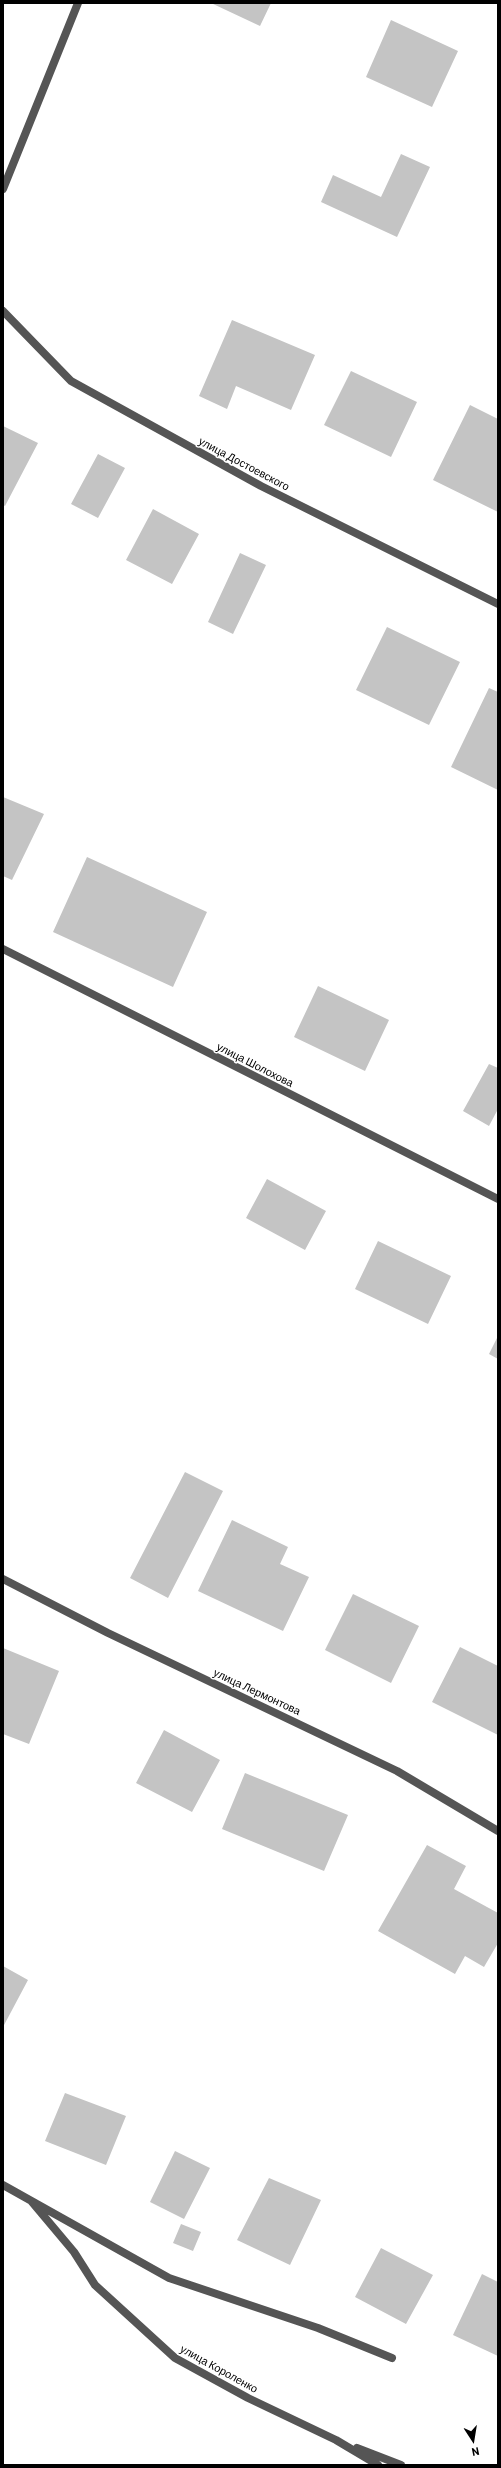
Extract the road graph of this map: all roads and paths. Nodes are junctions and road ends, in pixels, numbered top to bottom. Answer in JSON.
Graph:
{"nodes":[{"id":1,"x":78,"y":3,"type":"edge"},
{"id":2,"x":3,"y":189,"type":"edge"},
{"id":3,"x":3,"y":311,"type":"edge"},
{"id":4,"x":498,"y":604,"type":"edge"},
{"id":5,"x":3,"y":949,"type":"edge"},
{"id":6,"x":498,"y":1199,"type":"edge"},
{"id":7,"x":3,"y":1579,"type":"edge"},
{"id":8,"x":498,"y":1831,"type":"edge"},
{"id":9,"x":3,"y":2186,"type":"edge"},
{"id":10,"x":32,"y":2202,"type":"junction"},
{"id":11,"x":392,"y":2358,"type":"dead end"},
{"id":12,"x":336,"y":2440,"type":"junction"},
{"id":13,"x":378,"y":2465,"type":"edge"},
{"id":14,"x":402,"y":2465,"type":"edge"}],
"edges":[{"from":1,"to":2,"type":"street"},
{"from":3,"to":4,"type":"street","name":"улица Достоевского"},
{"from":5,"to":6,"type":"street","name":"улица Шолохова"},
{"from":7,"to":8,"type":"street","name":"улица Лермонтова"},
{"from":9,"to":10,"type":"street","name":"улица Короленко"},
{"from":10,"to":11,"type":"street","name":"улица Короленко"},
{"from":10,"to":12,"type":"street","name":"улица Короленко"},
{"from":12,"to":13,"type":"street","name":"улица Короленко"},
{"from":12,"to":14,"type":"street"}]}
